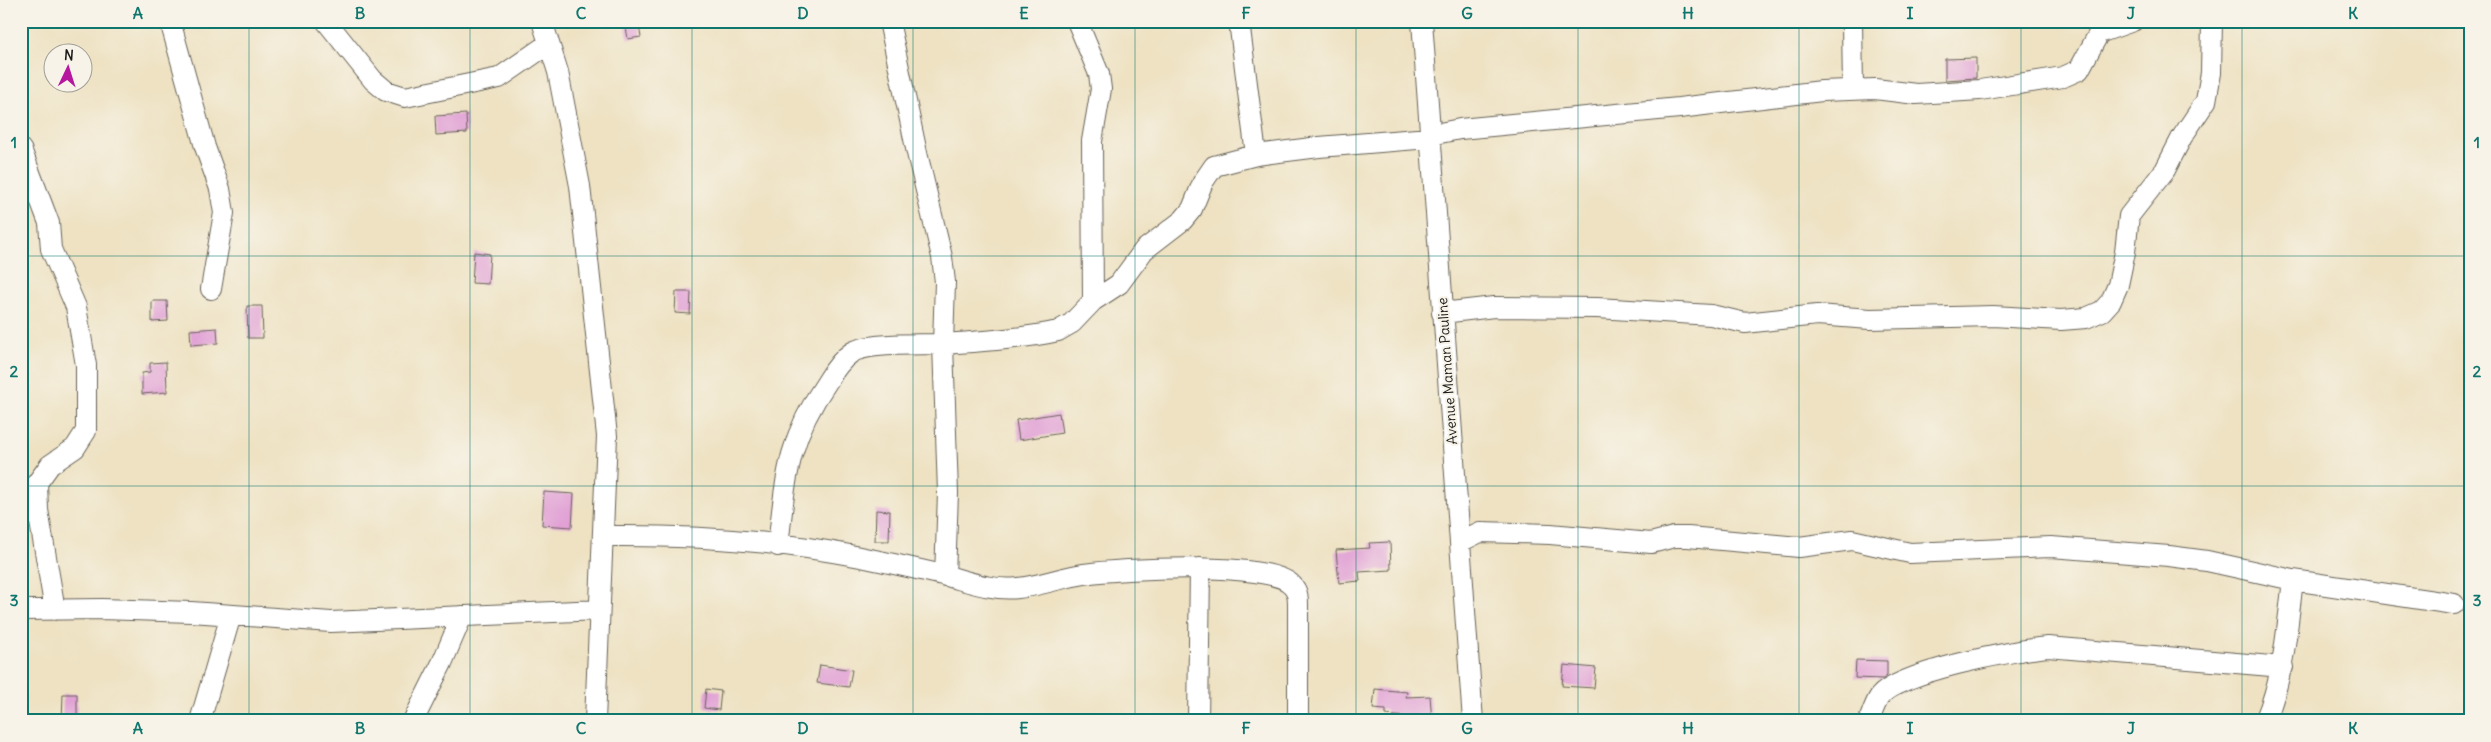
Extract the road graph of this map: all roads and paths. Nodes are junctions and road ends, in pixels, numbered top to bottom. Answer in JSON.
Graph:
{"nodes":[{"id":1,"x":170,"y":21,"type":"edge"},
{"id":2,"x":326,"y":21,"type":"edge"},
{"id":3,"x":542,"y":21,"type":"edge"},
{"id":4,"x":889,"y":21,"type":"edge"},
{"id":5,"x":1077,"y":21,"type":"edge"},
{"id":6,"x":1239,"y":21,"type":"edge"},
{"id":7,"x":1422,"y":21,"type":"edge"},
{"id":8,"x":1852,"y":21,"type":"edge"},
{"id":9,"x":2133,"y":21,"type":"edge"},
{"id":10,"x":2212,"y":21,"type":"edge"},
{"id":11,"x":548,"y":44,"type":"junction"},
{"id":12,"x":1853,"y":90,"type":"junction"},
{"id":13,"x":1429,"y":138,"type":"junction"},
{"id":14,"x":21,"y":149,"type":"edge"},
{"id":15,"x":1256,"y":155,"type":"junction"},
{"id":16,"x":211,"y":289,"type":"dead end"},
{"id":17,"x":1093,"y":301,"type":"junction"},
{"id":18,"x":1442,"y":313,"type":"junction"},
{"id":19,"x":943,"y":344,"type":"junction"},
{"id":20,"x":603,"y":536,"type":"junction"},
{"id":21,"x":1460,"y":542,"type":"junction"},
{"id":22,"x":778,"y":546,"type":"junction"},
{"id":23,"x":1200,"y":568,"type":"junction"},
{"id":24,"x":945,"y":576,"type":"junction"},
{"id":25,"x":2293,"y":580,"type":"junction"},
{"id":26,"x":2454,"y":604,"type":"dead end"},
{"id":27,"x":21,"y":610,"type":"edge"},
{"id":28,"x":55,"y":610,"type":"junction"},
{"id":29,"x":599,"y":610,"type":"junction"},
{"id":30,"x":231,"y":614,"type":"junction"},
{"id":31,"x":462,"y":616,"type":"junction"},
{"id":32,"x":2282,"y":667,"type":"junction"},
{"id":33,"x":200,"y":721,"type":"edge"},
{"id":34,"x":413,"y":721,"type":"edge"},
{"id":35,"x":595,"y":721,"type":"edge"},
{"id":36,"x":1198,"y":721,"type":"edge"},
{"id":37,"x":1298,"y":721,"type":"edge"},
{"id":38,"x":1473,"y":721,"type":"edge"},
{"id":39,"x":1869,"y":721,"type":"edge"},
{"id":40,"x":2265,"y":721,"type":"edge"}],
"edges":[{"from":1,"to":16,"type":"street"},
{"from":2,"to":11,"type":"street"},
{"from":3,"to":11,"type":"street"},
{"from":4,"to":19,"type":"street"},
{"from":5,"to":17,"type":"street"},
{"from":6,"to":15,"type":"street"},
{"from":7,"to":13,"type":"street","name":"Avenue Maman Pauline"},
{"from":8,"to":12,"type":"street"},
{"from":9,"to":12,"type":"street"},
{"from":10,"to":18,"type":"street"},
{"from":11,"to":20,"type":"street"},
{"from":12,"to":13,"type":"street"},
{"from":13,"to":15,"type":"street"},
{"from":13,"to":18,"type":"street","name":"Avenue Maman Pauline"},
{"from":14,"to":28,"type":"street"},
{"from":15,"to":17,"type":"street"},
{"from":17,"to":19,"type":"street"},
{"from":18,"to":21,"type":"street","name":"Avenue Maman Pauline"},
{"from":19,"to":22,"type":"street"},
{"from":19,"to":24,"type":"street"},
{"from":20,"to":22,"type":"street"},
{"from":20,"to":29,"type":"street"},
{"from":21,"to":25,"type":"street"},
{"from":21,"to":38,"type":"street","name":"Avenue Maman Pauline"},
{"from":22,"to":24,"type":"street"},
{"from":23,"to":24,"type":"street"},
{"from":23,"to":36,"type":"street"},
{"from":23,"to":37,"type":"street"},
{"from":25,"to":26,"type":"street"},
{"from":25,"to":32,"type":"street"},
{"from":27,"to":28,"type":"street"},
{"from":28,"to":30,"type":"street"},
{"from":29,"to":31,"type":"street"},
{"from":29,"to":35,"type":"street"},
{"from":30,"to":31,"type":"street"},
{"from":30,"to":33,"type":"street"},
{"from":31,"to":34,"type":"street"},
{"from":32,"to":39,"type":"street"},
{"from":32,"to":40,"type":"street"}]}
